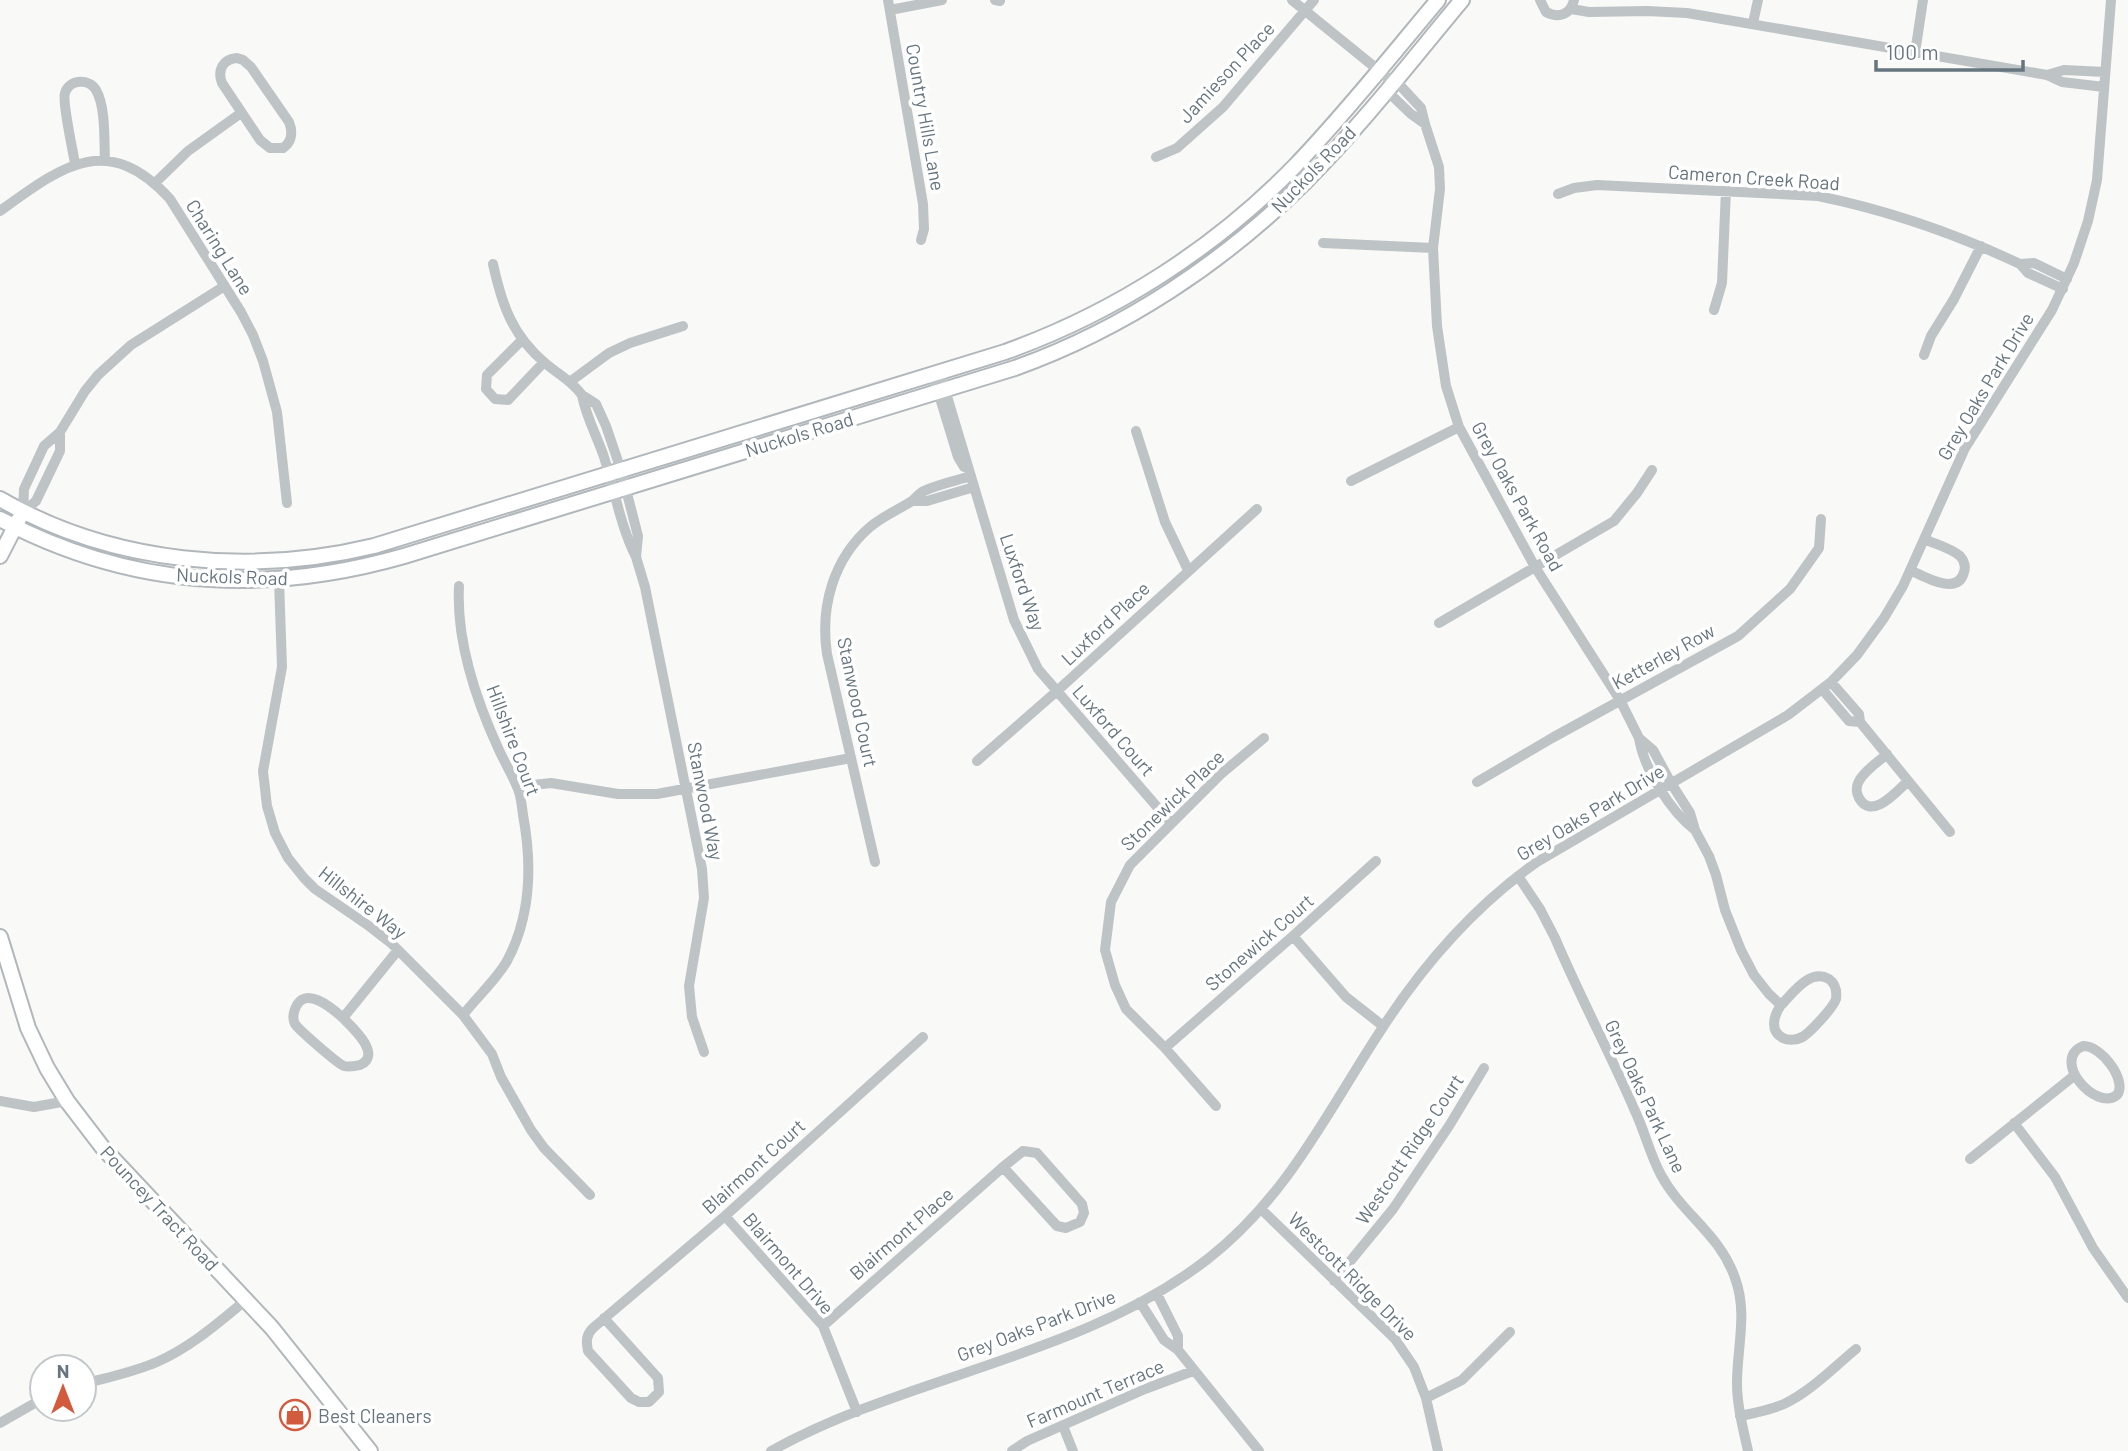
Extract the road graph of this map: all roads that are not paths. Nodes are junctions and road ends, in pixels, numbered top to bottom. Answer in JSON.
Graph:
{"nodes":[{"id":1,"x":942,"y":0,"type":"edge"},
{"id":2,"x":1292,"y":0,"type":"edge"},
{"id":3,"x":1314,"y":0,"type":"edge"},
{"id":4,"x":1438,"y":0,"type":"edge"},
{"id":5,"x":1462,"y":0,"type":"edge"},
{"id":6,"x":1540,"y":0,"type":"edge"},
{"id":7,"x":1758,"y":0,"type":"edge"},
{"id":8,"x":1923,"y":0,"type":"edge"},
{"id":9,"x":2111,"y":0,"type":"edge"},
{"id":10,"x":889,"y":5,"type":"edge"},
{"id":11,"x":1573,"y":5,"type":"edge"},
{"id":12,"x":1306,"y":10,"type":"junction"},
{"id":13,"x":1753,"y":23,"type":"junction"},
{"id":14,"x":1915,"y":53,"type":"junction"},
{"id":15,"x":1380,"y":70,"type":"junction"},
{"id":16,"x":2105,"y":72,"type":"junction"},
{"id":17,"x":2047,"y":75,"type":"junction"},
{"id":18,"x":1391,"y":84,"type":"junction"},
{"id":19,"x":2104,"y":87,"type":"junction"},
{"id":20,"x":242,"y":113,"type":"junction"},
{"id":21,"x":1156,"y":157,"type":"dead end"},
{"id":22,"x":105,"y":161,"type":"junction"},
{"id":23,"x":75,"y":164,"type":"junction"},
{"id":24,"x":155,"y":183,"type":"junction"},
{"id":25,"x":1726,"y":190,"type":"junction"},
{"id":26,"x":1558,"y":194,"type":"dead end"},
{"id":27,"x":0,"y":211,"type":"edge"},
{"id":28,"x":921,"y":240,"type":"dead end"},
{"id":29,"x":1323,"y":243,"type":"dead end"},
{"id":30,"x":1981,"y":246,"type":"junction"},
{"id":31,"x":1433,"y":248,"type":"junction"},
{"id":32,"x":493,"y":264,"type":"dead end"},
{"id":33,"x":2021,"y":264,"type":"junction"},
{"id":34,"x":2067,"y":279,"type":"junction"},
{"id":35,"x":223,"y":287,"type":"junction"},
{"id":36,"x":2063,"y":289,"type":"junction"},
{"id":37,"x":1714,"y":310,"type":"dead end"},
{"id":38,"x":683,"y":326,"type":"dead end"},
{"id":39,"x":523,"y":340,"type":"junction"},
{"id":40,"x":1924,"y":355,"type":"dead end"},
{"id":41,"x":544,"y":362,"type":"junction"},
{"id":42,"x":939,"y":373,"type":"junction"},
{"id":43,"x":571,"y":381,"type":"junction"},
{"id":44,"x":945,"y":390,"type":"junction"},
{"id":45,"x":1459,"y":427,"type":"junction"},
{"id":46,"x":1136,"y":431,"type":"dead end"},
{"id":47,"x":60,"y":432,"type":"junction"},
{"id":48,"x":1652,"y":470,"type":"dead end"},
{"id":49,"x":615,"y":472,"type":"junction"},
{"id":50,"x":972,"y":481,"type":"junction"},
{"id":51,"x":1351,"y":481,"type":"dead end"},
{"id":52,"x":619,"y":490,"type":"junction"},
{"id":53,"x":0,"y":499,"type":"edge"},
{"id":54,"x":287,"y":503,"type":"dead end"},
{"id":55,"x":1257,"y":509,"type":"dead end"},
{"id":56,"x":23,"y":512,"type":"junction"},
{"id":57,"x":0,"y":519,"type":"edge"},
{"id":58,"x":1821,"y":519,"type":"dead end"},
{"id":59,"x":14,"y":527,"type":"junction"},
{"id":60,"x":1924,"y":539,"type":"junction"},
{"id":61,"x":0,"y":556,"type":"edge"},
{"id":62,"x":1535,"y":567,"type":"junction"},
{"id":63,"x":1188,"y":570,"type":"junction"},
{"id":64,"x":1910,"y":570,"type":"junction"},
{"id":65,"x":279,"y":580,"type":"junction"},
{"id":66,"x":459,"y":586,"type":"dead end"},
{"id":67,"x":1438,"y":623,"type":"dead end"},
{"id":68,"x":1831,"y":682,"type":"junction"},
{"id":69,"x":1822,"y":689,"type":"junction"},
{"id":70,"x":1057,"y":691,"type":"junction"},
{"id":71,"x":1620,"y":700,"type":"junction"},
{"id":72,"x":1860,"y":722,"type":"junction"},
{"id":73,"x":1264,"y":738,"type":"dead end"},
{"id":74,"x":1639,"y":738,"type":"junction"},
{"id":75,"x":1886,"y":754,"type":"junction"},
{"id":76,"x":851,"y":758,"type":"junction"},
{"id":77,"x":977,"y":761,"type":"dead end"},
{"id":78,"x":1908,"y":781,"type":"junction"},
{"id":79,"x":1477,"y":782,"type":"dead end"},
{"id":80,"x":1671,"y":783,"type":"junction"},
{"id":81,"x":519,"y":789,"type":"junction"},
{"id":82,"x":686,"y":789,"type":"junction"},
{"id":83,"x":1661,"y":790,"type":"junction"},
{"id":84,"x":1171,"y":823,"type":"junction"},
{"id":85,"x":1695,"y":830,"type":"junction"},
{"id":86,"x":1950,"y":832,"type":"dead end"},
{"id":87,"x":1376,"y":861,"type":"dead end"},
{"id":88,"x":875,"y":862,"type":"dead end"},
{"id":89,"x":1518,"y":876,"type":"junction"},
{"id":90,"x":1293,"y":936,"type":"junction"},
{"id":91,"x":0,"y":937,"type":"edge"},
{"id":92,"x":398,"y":950,"type":"junction"},
{"id":93,"x":1781,"y":1005,"type":"junction"},
{"id":94,"x":463,"y":1015,"type":"junction"},
{"id":95,"x":343,"y":1018,"type":"junction"},
{"id":96,"x":1383,"y":1026,"type":"junction"},
{"id":97,"x":923,"y":1037,"type":"dead end"},
{"id":98,"x":1164,"y":1048,"type":"junction"},
{"id":99,"x":704,"y":1052,"type":"dead end"},
{"id":100,"x":1484,"y":1068,"type":"dead end"},
{"id":101,"x":2075,"y":1075,"type":"junction"},
{"id":102,"x":0,"y":1101,"type":"edge"},
{"id":103,"x":67,"y":1101,"type":"junction"},
{"id":104,"x":1216,"y":1106,"type":"dead end"},
{"id":105,"x":2014,"y":1123,"type":"junction"},
{"id":106,"x":1970,"y":1159,"type":"dead end"},
{"id":107,"x":1003,"y":1167,"type":"junction"},
{"id":108,"x":590,"y":1195,"type":"dead end"},
{"id":109,"x":1262,"y":1210,"type":"junction"},
{"id":110,"x":725,"y":1216,"type":"junction"},
{"id":111,"x":1334,"y":1282,"type":"junction"},
{"id":112,"x":1157,"y":1294,"type":"junction"},
{"id":113,"x":2128,"y":1298,"type":"edge"},
{"id":114,"x":246,"y":1300,"type":"junction"},
{"id":115,"x":1140,"y":1302,"type":"junction"},
{"id":116,"x":604,"y":1318,"type":"junction"},
{"id":117,"x":823,"y":1326,"type":"junction"},
{"id":118,"x":1510,"y":1332,"type":"dead end"},
{"id":119,"x":1856,"y":1349,"type":"dead end"},
{"id":120,"x":1178,"y":1350,"type":"junction"},
{"id":121,"x":1193,"y":1371,"type":"junction"},
{"id":122,"x":98,"y":1380,"type":"edge"},
{"id":123,"x":1426,"y":1398,"type":"junction"},
{"id":124,"x":28,"y":1407,"type":"edge"},
{"id":125,"x":856,"y":1412,"type":"junction"},
{"id":126,"x":1740,"y":1416,"type":"junction"},
{"id":127,"x":0,"y":1423,"type":"edge"},
{"id":128,"x":1063,"y":1426,"type":"junction"},
{"id":129,"x":370,"y":1451,"type":"edge"},
{"id":130,"x":771,"y":1451,"type":"edge"},
{"id":131,"x":1012,"y":1451,"type":"edge"},
{"id":132,"x":1073,"y":1451,"type":"edge"},
{"id":133,"x":1259,"y":1451,"type":"edge"},
{"id":134,"x":1438,"y":1451,"type":"edge"},
{"id":135,"x":1748,"y":1451,"type":"edge"}],
"edges":[{"from":1,"to":10,"type":"street"},
{"from":2,"to":12,"type":"street","name":"Grey Oaks Park Road"},
{"from":3,"to":12,"type":"street","name":"Jamieson Place"},
{"from":4,"to":15,"type":"main road","name":"Nuckols Road"},
{"from":5,"to":18,"type":"main road","name":"Nuckols Road"},
{"from":6,"to":11,"type":"street"},
{"from":7,"to":13,"type":"street"},
{"from":8,"to":14,"type":"street"},
{"from":9,"to":16,"type":"street","name":"Grey Oaks Park Drive"},
{"from":10,"to":28,"type":"street","name":"Country Hills Lane"},
{"from":11,"to":13,"type":"street"},
{"from":12,"to":15,"type":"street","name":"Grey Oaks Park Road"},
{"from":12,"to":21,"type":"street","name":"Jamieson Place"},
{"from":13,"to":14,"type":"street"},
{"from":14,"to":17,"type":"street"},
{"from":15,"to":18,"type":"street","name":"Grey Oaks Park Road"},
{"from":15,"to":42,"type":"main road","name":"Nuckols Road"},
{"from":16,"to":17,"type":"street"},
{"from":16,"to":19,"type":"street","name":"Grey Oaks Park Drive"},
{"from":17,"to":19,"type":"street"},
{"from":18,"to":31,"type":"street","name":"Grey Oaks Park Road"},
{"from":18,"to":44,"type":"main road","name":"Nuckols Road"},
{"from":19,"to":34,"type":"street","name":"Grey Oaks Park Drive"},
{"from":20,"to":20,"type":"street"},
{"from":20,"to":24,"type":"street"},
{"from":22,"to":23,"type":"street","name":"Charing Lane"},
{"from":22,"to":23,"type":"street"},
{"from":22,"to":24,"type":"street","name":"Charing Lane"},
{"from":23,"to":27,"type":"street","name":"Charing Lane"},
{"from":24,"to":35,"type":"street","name":"Charing Lane"},
{"from":25,"to":26,"type":"street","name":"Cameron Creek Road"},
{"from":25,"to":30,"type":"street","name":"Cameron Creek Road"},
{"from":25,"to":37,"type":"street"},
{"from":29,"to":31,"type":"street"},
{"from":30,"to":33,"type":"street","name":"Cameron Creek Road"},
{"from":30,"to":40,"type":"street"},
{"from":31,"to":45,"type":"street","name":"Grey Oaks Park Road"},
{"from":32,"to":39,"type":"street","name":"Stanwood Way"},
{"from":33,"to":34,"type":"street","name":"Cameron Creek Road"},
{"from":33,"to":36,"type":"street","name":"Cameron Creek Road"},
{"from":34,"to":36,"type":"street","name":"Grey Oaks Park Drive"},
{"from":35,"to":47,"type":"street"},
{"from":35,"to":54,"type":"street","name":"Charing Lane"},
{"from":36,"to":60,"type":"street","name":"Grey Oaks Park Drive"},
{"from":38,"to":43,"type":"street"},
{"from":39,"to":41,"type":"street","name":"Stanwood Way"},
{"from":39,"to":41,"type":"street"},
{"from":41,"to":43,"type":"street","name":"Stanwood Way"},
{"from":42,"to":44,"type":"street","name":"Luxford Way"},
{"from":42,"to":49,"type":"main road","name":"Nuckols Road"},
{"from":43,"to":49,"type":"street","name":"Stanwood Way"},
{"from":44,"to":50,"type":"street","name":"Luxford Way"},
{"from":44,"to":52,"type":"main road","name":"Nuckols Road"},
{"from":45,"to":51,"type":"street"},
{"from":45,"to":62,"type":"street","name":"Grey Oaks Park Road"},
{"from":46,"to":63,"type":"street"},
{"from":47,"to":56,"type":"street"},
{"from":47,"to":56,"type":"street"},
{"from":48,"to":62,"type":"street"},
{"from":49,"to":52,"type":"street","name":"Stanwood Way"},
{"from":49,"to":56,"type":"main road","name":"Nuckols Road"},
{"from":50,"to":70,"type":"street","name":"Luxford Way"},
{"from":50,"to":76,"type":"street","name":"Stanwood Court"},
{"from":52,"to":65,"type":"main road","name":"Nuckols Road"},
{"from":52,"to":82,"type":"street","name":"Stanwood Way"},
{"from":53,"to":56,"type":"main road"},
{"from":55,"to":63,"type":"street","name":"Luxford Place"},
{"from":56,"to":59,"type":"main road"},
{"from":57,"to":59,"type":"main road"},
{"from":58,"to":71,"type":"street","name":"Ketterley Row"},
{"from":59,"to":61,"type":"main road"},
{"from":59,"to":65,"type":"main road","name":"Nuckols Road"},
{"from":60,"to":64,"type":"street","name":"Grey Oaks Park Drive"},
{"from":60,"to":64,"type":"street"},
{"from":62,"to":67,"type":"street"},
{"from":62,"to":71,"type":"street","name":"Grey Oaks Park Road"},
{"from":63,"to":70,"type":"street","name":"Luxford Place"},
{"from":64,"to":68,"type":"street","name":"Grey Oaks Park Drive"},
{"from":65,"to":92,"type":"street","name":"Hillshire Way"},
{"from":66,"to":81,"type":"street","name":"Hillshire Court"},
{"from":68,"to":69,"type":"street","name":"Grey Oaks Park Drive"},
{"from":68,"to":72,"type":"street"},
{"from":69,"to":72,"type":"street"},
{"from":69,"to":80,"type":"street","name":"Grey Oaks Park Drive"},
{"from":70,"to":77,"type":"street","name":"Luxford Place"},
{"from":70,"to":84,"type":"street","name":"Luxford Court"},
{"from":71,"to":74,"type":"street","name":"Grey Oaks Park Road"},
{"from":71,"to":79,"type":"street","name":"Ketterley Row"},
{"from":72,"to":75,"type":"street"},
{"from":73,"to":84,"type":"street","name":"Stonewick Place"},
{"from":74,"to":80,"type":"street","name":"Grey Oaks Park Road"},
{"from":74,"to":83,"type":"street","name":"Grey Oaks Park Road"},
{"from":75,"to":78,"type":"street"},
{"from":75,"to":78,"type":"street"},
{"from":76,"to":82,"type":"street"},
{"from":76,"to":88,"type":"street","name":"Stanwood Court"},
{"from":78,"to":86,"type":"street"},
{"from":80,"to":83,"type":"street","name":"Grey Oaks Park Drive"},
{"from":80,"to":85,"type":"street","name":"Grey Oaks Park Road"},
{"from":81,"to":82,"type":"street"},
{"from":81,"to":94,"type":"street","name":"Hillshire Court"},
{"from":82,"to":99,"type":"street","name":"Stanwood Way"},
{"from":83,"to":85,"type":"street","name":"Grey Oaks Park Road"},
{"from":83,"to":89,"type":"street","name":"Grey Oaks Park Drive"},
{"from":84,"to":98,"type":"street","name":"Stonewick Place"},
{"from":85,"to":93,"type":"street","name":"Grey Oaks Park Road"},
{"from":87,"to":90,"type":"street","name":"Stonewick Court"},
{"from":89,"to":96,"type":"street","name":"Grey Oaks Park Drive"},
{"from":89,"to":126,"type":"street","name":"Grey Oaks Park Lane"},
{"from":90,"to":96,"type":"street"},
{"from":90,"to":98,"type":"street","name":"Stonewick Court"},
{"from":91,"to":103,"type":"main road","name":"Pouncey Tract Road"},
{"from":92,"to":94,"type":"street","name":"Hillshire Way"},
{"from":92,"to":95,"type":"street"},
{"from":93,"to":93,"type":"street"},
{"from":94,"to":108,"type":"street","name":"Hillshire Way"},
{"from":95,"to":95,"type":"street"},
{"from":96,"to":109,"type":"street","name":"Grey Oaks Park Drive"},
{"from":97,"to":110,"type":"street","name":"Blairmont Court"},
{"from":98,"to":104,"type":"street","name":"Stonewick Place"},
{"from":100,"to":111,"type":"street","name":"Westcott Ridge Court"},
{"from":101,"to":101,"type":"street"},
{"from":101,"to":105,"type":"street"},
{"from":102,"to":103,"type":"street"},
{"from":103,"to":114,"type":"main road","name":"Pouncey Tract Road"},
{"from":105,"to":106,"type":"street"},
{"from":105,"to":113,"type":"street"},
{"from":107,"to":107,"type":"street","name":"Blairmont Place"},
{"from":107,"to":117,"type":"street","name":"Blairmont Place"},
{"from":109,"to":111,"type":"street","name":"Westcott Ridge Drive"},
{"from":109,"to":112,"type":"street","name":"Grey Oaks Park Drive"},
{"from":110,"to":116,"type":"street","name":"Blairmont Court"},
{"from":110,"to":117,"type":"street","name":"Blairmont Drive"},
{"from":111,"to":123,"type":"street","name":"Westcott Ridge Drive"},
{"from":112,"to":115,"type":"street","name":"Grey Oaks Park Drive"},
{"from":112,"to":120,"type":"street"},
{"from":114,"to":122,"type":"street"},
{"from":114,"to":129,"type":"main road","name":"Pouncey Tract Road"},
{"from":115,"to":120,"type":"street"},
{"from":115,"to":125,"type":"street","name":"Grey Oaks Park Drive"},
{"from":116,"to":116,"type":"street","name":"Blairmont Court"},
{"from":117,"to":125,"type":"street","name":"Blairmont Drive"},
{"from":118,"to":123,"type":"street"},
{"from":119,"to":126,"type":"street"},
{"from":120,"to":121,"type":"street"},
{"from":121,"to":128,"type":"street","name":"Farmount Terrace"},
{"from":121,"to":133,"type":"street"},
{"from":123,"to":134,"type":"street","name":"Westcott Ridge Drive"},
{"from":124,"to":127,"type":"street"},
{"from":125,"to":130,"type":"street","name":"Grey Oaks Park Drive"},
{"from":126,"to":135,"type":"street","name":"Grey Oaks Park Lane"},
{"from":128,"to":131,"type":"street","name":"Farmount Terrace"},
{"from":128,"to":132,"type":"street"}]}
